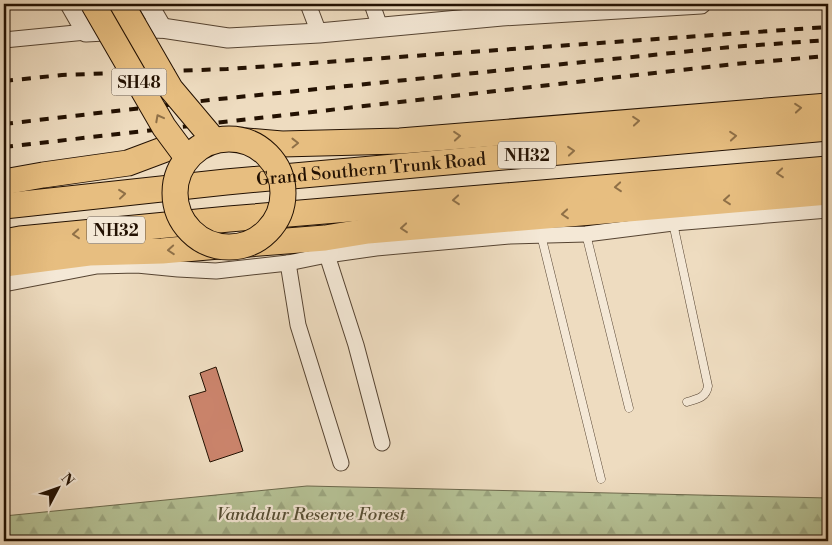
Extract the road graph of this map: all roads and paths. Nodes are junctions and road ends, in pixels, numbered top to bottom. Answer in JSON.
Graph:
{"nodes":[{"id":1,"x":70,"y":4,"type":"edge"},
{"id":2,"x":93,"y":4,"type":"edge"},
{"id":3,"x":122,"y":4,"type":"edge"},
{"id":4,"x":148,"y":4,"type":"edge"},
{"id":5,"x":308,"y":4,"type":"edge"},
{"id":6,"x":372,"y":4,"type":"edge"},
{"id":7,"x":701,"y":4,"type":"edge"},
{"id":8,"x":603,"y":7,"type":"edge"},
{"id":9,"x":500,"y":10,"type":"edge"},
{"id":10,"x":380,"y":27,"type":"junction"},
{"id":11,"x":162,"y":28,"type":"junction"},
{"id":12,"x":86,"y":32,"type":"junction"},
{"id":13,"x":319,"y":33,"type":"junction"},
{"id":14,"x":4,"y":40,"type":"edge"},
{"id":15,"x":828,"y":106,"type":"edge"},
{"id":16,"x":828,"y":128,"type":"edge"},
{"id":17,"x":214,"y":140,"type":"junction"},
{"id":18,"x":246,"y":141,"type":"junction"},
{"id":19,"x":181,"y":152,"type":"junction"},
{"id":20,"x":828,"y":169,"type":"edge"},
{"id":21,"x":4,"y":182,"type":"edge"},
{"id":22,"x":226,"y":182,"type":"junction"},
{"id":23,"x":828,"y":192,"type":"edge"},
{"id":24,"x":4,"y":206,"type":"edge"},
{"id":25,"x":828,"y":210,"type":"edge"},
{"id":26,"x":229,"y":219,"type":"junction"},
{"id":27,"x":673,"y":223,"type":"junction"},
{"id":28,"x":586,"y":234,"type":"junction"},
{"id":29,"x":541,"y":235,"type":"junction"},
{"id":30,"x":4,"y":242,"type":"edge"},
{"id":31,"x":248,"y":244,"type":"junction"},
{"id":32,"x":219,"y":246,"type":"junction"},
{"id":33,"x":327,"y":255,"type":"junction"},
{"id":34,"x":288,"y":263,"type":"junction"},
{"id":35,"x":4,"y":264,"type":"edge"},
{"id":36,"x":4,"y":284,"type":"edge"},
{"id":37,"x":687,"y":402,"type":"dead end"},
{"id":38,"x":629,"y":408,"type":"dead end"},
{"id":39,"x":382,"y":443,"type":"dead end"},
{"id":40,"x":341,"y":463,"type":"dead end"},
{"id":41,"x":601,"y":478,"type":"dead end"}],
"edges":[{"from":1,"to":12,"type":"street"},
{"from":19,"to":2,"type":"main road","number":"SH48","one_way":true,"bridge":true},
{"from":3,"to":17,"type":"main road","number":"SH48","bridge":true},
{"from":4,"to":11,"type":"street"},
{"from":5,"to":13,"type":"street"},
{"from":6,"to":10,"type":"street"},
{"from":7,"to":8,"type":"street"},
{"from":8,"to":9,"type":"street"},
{"from":9,"to":10,"type":"street"},
{"from":10,"to":13,"type":"street"},
{"from":11,"to":12,"type":"street"},
{"from":11,"to":13,"type":"street"},
{"from":12,"to":14,"type":"street"},
{"from":18,"to":15,"type":"highway","one_way":true},
{"from":22,"to":16,"type":"highway","name":"Grand Southern Trunk Road","number":"NH32","one_way":true},
{"from":17,"to":18,"type":"highway","bridge":true},
{"from":17,"to":19,"type":"highway","bridge":true},
{"from":18,"to":31,"type":"highway","bridge":true},
{"from":19,"to":21,"type":"highway"},
{"from":19,"to":32,"type":"highway","bridge":true},
{"from":20,"to":26,"type":"highway","number":"NH32","one_way":true},
{"from":24,"to":22,"type":"highway","name":"Grand Southern Trunk Road","number":"NH32","one_way":true},
{"from":22,"to":26,"type":"highway"},
{"from":23,"to":31,"type":"highway","one_way":true},
{"from":25,"to":27,"type":"street"},
{"from":26,"to":30,"type":"highway","number":"NH32","one_way":true},
{"from":27,"to":28,"type":"street"},
{"from":27,"to":37,"type":"lane"},
{"from":28,"to":29,"type":"street"},
{"from":28,"to":38,"type":"lane"},
{"from":29,"to":33,"type":"street"},
{"from":29,"to":41,"type":"lane"},
{"from":31,"to":32,"type":"highway","bridge":true},
{"from":32,"to":35,"type":"highway","one_way":true},
{"from":33,"to":34,"type":"street"},
{"from":33,"to":39,"type":"street"},
{"from":34,"to":36,"type":"street"},
{"from":34,"to":40,"type":"street"}]}
